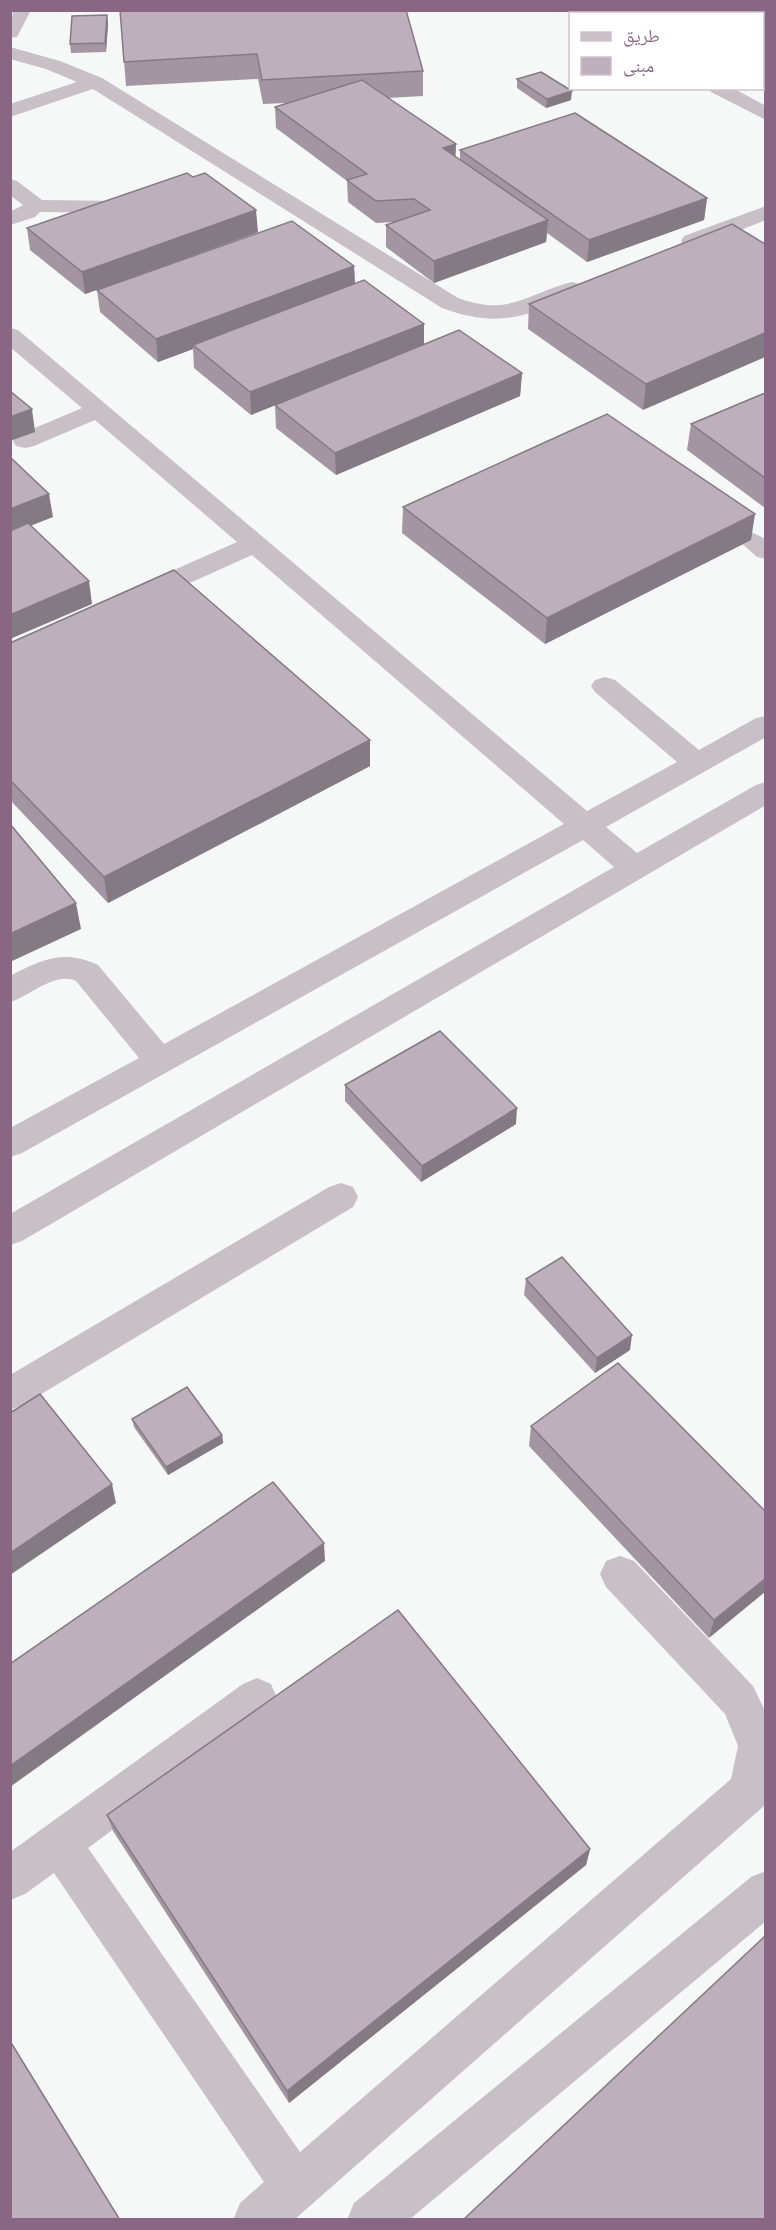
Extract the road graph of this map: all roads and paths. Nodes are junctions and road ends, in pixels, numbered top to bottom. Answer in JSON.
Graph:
{"nodes":[{"id":1,"x":22,"y":10,"type":"edge"},
{"id":2,"x":10,"y":33,"type":"edge"},
{"id":3,"x":10,"y":53,"type":"edge"},
{"id":4,"x":95,"y":82,"type":"junction"},
{"id":5,"x":722,"y":90,"type":"edge"},
{"id":6,"x":10,"y":111,"type":"edge"},
{"id":7,"x":765,"y":114,"type":"edge"},
{"id":8,"x":231,"y":167,"type":"junction"},
{"id":9,"x":210,"y":175,"type":"edge"},
{"id":10,"x":10,"y":185,"type":"edge"},
{"id":11,"x":147,"y":199,"type":"edge"},
{"id":12,"x":34,"y":206,"type":"junction"},
{"id":13,"x":765,"y":212,"type":"edge"},
{"id":14,"x":10,"y":219,"type":"edge"},
{"id":15,"x":678,"y":247,"type":"edge"},
{"id":16,"x":591,"y":282,"type":"edge"},
{"id":17,"x":10,"y":335,"type":"edge"},
{"id":18,"x":98,"y":410,"type":"junction"},
{"id":19,"x":25,"y":441,"type":"edge"},
{"id":20,"x":255,"y":544,"type":"junction"},
{"id":21,"x":183,"y":576,"type":"edge"},
{"id":22,"x":605,"y":686,"type":"dead end"},
{"id":23,"x":765,"y":725,"type":"edge"},
{"id":24,"x":697,"y":764,"type":"junction"},
{"id":25,"x":765,"y":792,"type":"edge"},
{"id":26,"x":585,"y":826,"type":"junction"},
{"id":27,"x":635,"y":868,"type":"junction"},
{"id":28,"x":10,"y":990,"type":"edge"},
{"id":29,"x":160,"y":1061,"type":"junction"},
{"id":30,"x":10,"y":1144,"type":"edge"},
{"id":31,"x":341,"y":1197,"type":"dead end"},
{"id":32,"x":10,"y":1231,"type":"edge"},
{"id":33,"x":10,"y":1394,"type":"edge"},
{"id":34,"x":620,"y":1574,"type":"dead end"},
{"id":35,"x":257,"y":1698,"type":"dead end"},
{"id":36,"x":59,"y":1844,"type":"junction"},
{"id":37,"x":10,"y":1880,"type":"edge"},
{"id":38,"x":765,"y":1892,"type":"edge"},
{"id":39,"x":295,"y":2186,"type":"junction"},
{"id":40,"x":257,"y":2220,"type":"edge"},
{"id":41,"x":371,"y":2220,"type":"edge"}],
"edges":[{"from":1,"to":2,"type":"street"},
{"from":3,"to":4,"type":"street"},
{"from":4,"to":6,"type":"street"},
{"from":4,"to":8,"type":"street"},
{"from":5,"to":7,"type":"street"},
{"from":8,"to":9,"type":"street"},
{"from":8,"to":16,"type":"street"},
{"from":10,"to":12,"type":"street"},
{"from":11,"to":12,"type":"street"},
{"from":12,"to":14,"type":"street"},
{"from":13,"to":15,"type":"street"},
{"from":17,"to":18,"type":"street"},
{"from":18,"to":19,"type":"street"},
{"from":18,"to":20,"type":"street"},
{"from":20,"to":21,"type":"street"},
{"from":20,"to":26,"type":"street"},
{"from":22,"to":24,"type":"street"},
{"from":23,"to":24,"type":"street"},
{"from":24,"to":26,"type":"street"},
{"from":25,"to":27,"type":"street"},
{"from":26,"to":27,"type":"street"},
{"from":26,"to":29,"type":"street"},
{"from":27,"to":32,"type":"street"},
{"from":28,"to":29,"type":"street"},
{"from":29,"to":30,"type":"street"},
{"from":31,"to":33,"type":"street"},
{"from":34,"to":39,"type":"street"},
{"from":35,"to":36,"type":"street"},
{"from":36,"to":37,"type":"street"},
{"from":36,"to":39,"type":"street"},
{"from":38,"to":41,"type":"street"},
{"from":39,"to":40,"type":"street"}]}
